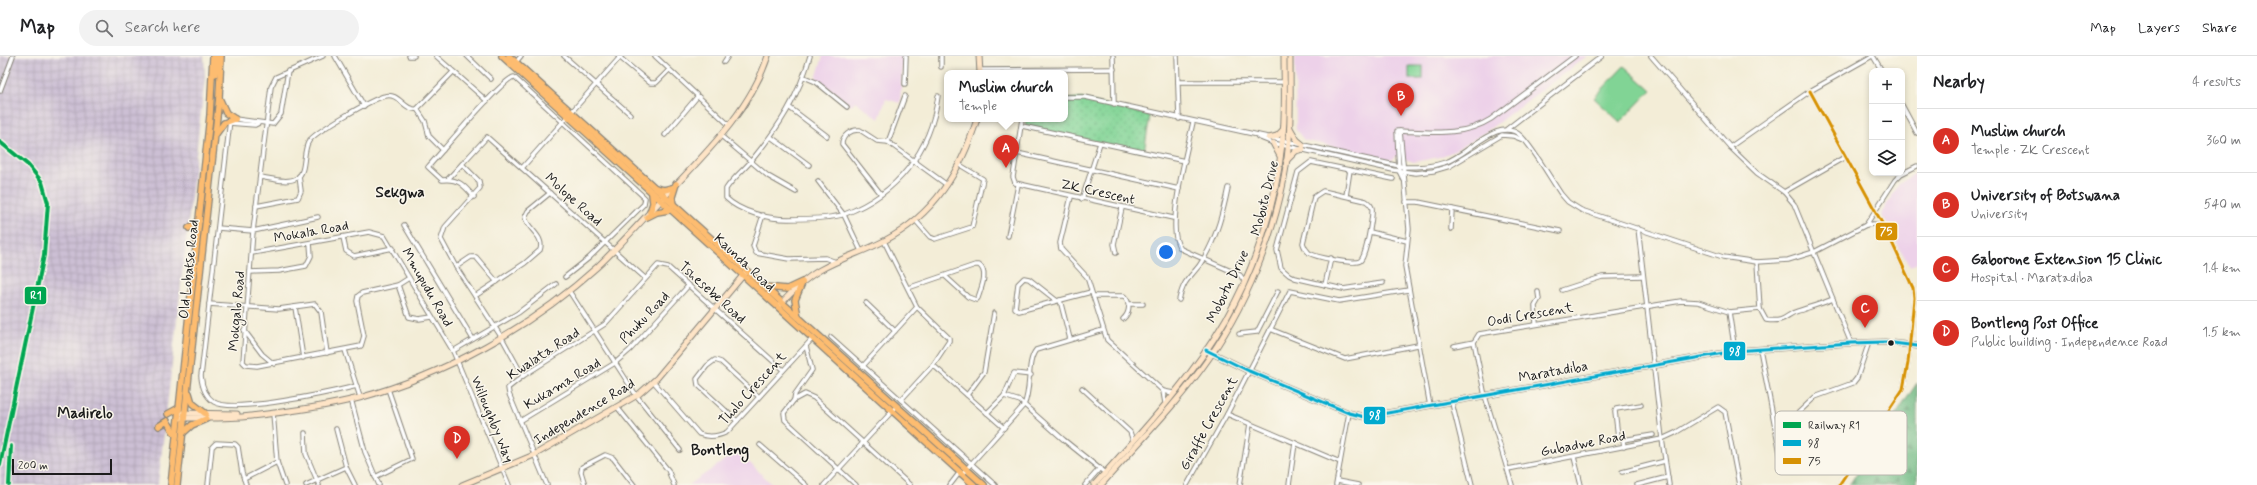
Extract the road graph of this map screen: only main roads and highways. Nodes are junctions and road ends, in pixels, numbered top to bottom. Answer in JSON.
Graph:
{"nodes":[{"id":1,"x":208,"y":56,"type":"edge"},
{"id":2,"x":213,"y":56,"type":"edge"},
{"id":3,"x":218,"y":56,"type":"edge"},
{"id":4,"x":221,"y":56,"type":"edge"},
{"id":5,"x":226,"y":56,"type":"edge"},
{"id":6,"x":502,"y":56,"type":"edge"},
{"id":7,"x":509,"y":56,"type":"edge"},
{"id":8,"x":221,"y":64,"type":"junction"},
{"id":9,"x":212,"y":66,"type":"junction"},
{"id":10,"x":212,"y":79,"type":"junction"},
{"id":11,"x":219,"y":98,"type":"junction"},
{"id":12,"x":569,"y":115,"type":"junction"},
{"id":13,"x":214,"y":136,"type":"junction"},
{"id":14,"x":654,"y":191,"type":"junction"},
{"id":15,"x":662,"y":200,"type":"junction"},
{"id":16,"x":673,"y":205,"type":"junction"},
{"id":17,"x":669,"y":210,"type":"junction"},
{"id":18,"x":199,"y":221,"type":"junction"},
{"id":19,"x":189,"y":228,"type":"dead end"},
{"id":20,"x":746,"y":273,"type":"junction"},
{"id":21,"x":766,"y":287,"type":"junction"},
{"id":22,"x":779,"y":306,"type":"junction"},
{"id":23,"x":798,"y":317,"type":"junction"},
{"id":24,"x":189,"y":385,"type":"junction"},
{"id":25,"x":895,"y":408,"type":"junction"},
{"id":26,"x":168,"y":414,"type":"dead end"},
{"id":27,"x":181,"y":414,"type":"junction"},
{"id":28,"x":159,"y":426,"type":"dead end"},
{"id":29,"x":179,"y":435,"type":"junction"},
{"id":30,"x":963,"y":472,"type":"junction"},
{"id":31,"x":171,"y":485,"type":"edge"},
{"id":32,"x":177,"y":485,"type":"edge"},
{"id":33,"x":974,"y":485,"type":"edge"},
{"id":34,"x":984,"y":485,"type":"edge"}],
"edges":[{"from":1,"to":9,"type":"main road"},
{"from":2,"to":9,"type":"main road","name":"Old Lobatse Road"},
{"from":3,"to":10,"type":"main road"},
{"from":4,"to":8,"type":"main road","name":"Old Lobatse Road"},
{"from":5,"to":8,"type":"main road"},
{"from":6,"to":12,"type":"main road","name":"Kaunda Road"},
{"from":7,"to":12,"type":"main road","name":"Kaunda Road"},
{"from":8,"to":11,"type":"main road","name":"Old Lobatse Road"},
{"from":9,"to":10,"type":"main road","name":"Old Lobatse Road"},
{"from":10,"to":18,"type":"main road","name":"Old Lobatse Road"},
{"from":11,"to":13,"type":"main road","name":"Old Lobatse Road"},
{"from":11,"to":13,"type":"main road"},
{"from":12,"to":14,"type":"main road","name":"Kaunda Road"},
{"from":13,"to":24,"type":"main road","name":"Old Lobatse Road"},
{"from":14,"to":15,"type":"main road","name":"Kaunda Road"},
{"from":14,"to":16,"type":"main road"},
{"from":14,"to":17,"type":"main road"},
{"from":15,"to":16,"type":"main road","name":"Kaunda Road"},
{"from":15,"to":17,"type":"main road","name":"Kaunda Road"},
{"from":16,"to":20,"type":"main road","name":"Kaunda Road"},
{"from":17,"to":20,"type":"main road","name":"Kaunda Road"},
{"from":18,"to":19,"type":"main road"},
{"from":18,"to":27,"type":"main road","name":"Old Lobatse Road"},
{"from":20,"to":21,"type":"main road","name":"Kaunda Road"},
{"from":20,"to":22,"type":"main road","name":"Kaunda Road"},
{"from":21,"to":22,"type":"main road","name":"Kaunda Road"},
{"from":21,"to":23,"type":"main road"},
{"from":22,"to":23,"type":"main road","name":"Kaunda Road"},
{"from":22,"to":25,"type":"main road","name":"Kaunda Road"},
{"from":23,"to":25,"type":"main road","name":"Kaunda Road"},
{"from":24,"to":27,"type":"main road","name":"Old Lobatse Road"},
{"from":24,"to":29,"type":"main road"},
{"from":25,"to":30,"type":"main road","name":"Kaunda Road"},
{"from":26,"to":27,"type":"main road"},
{"from":27,"to":29,"type":"main road","name":"Old Lobatse Road"},
{"from":28,"to":29,"type":"main road"},
{"from":29,"to":31,"type":"main road","name":"Old Lobatse Road"},
{"from":29,"to":32,"type":"main road","name":"Old Lobatse Road"},
{"from":30,"to":33,"type":"main road","name":"Kaunda Road"},
{"from":30,"to":34,"type":"main road","name":"Kaunda Road"}]}
